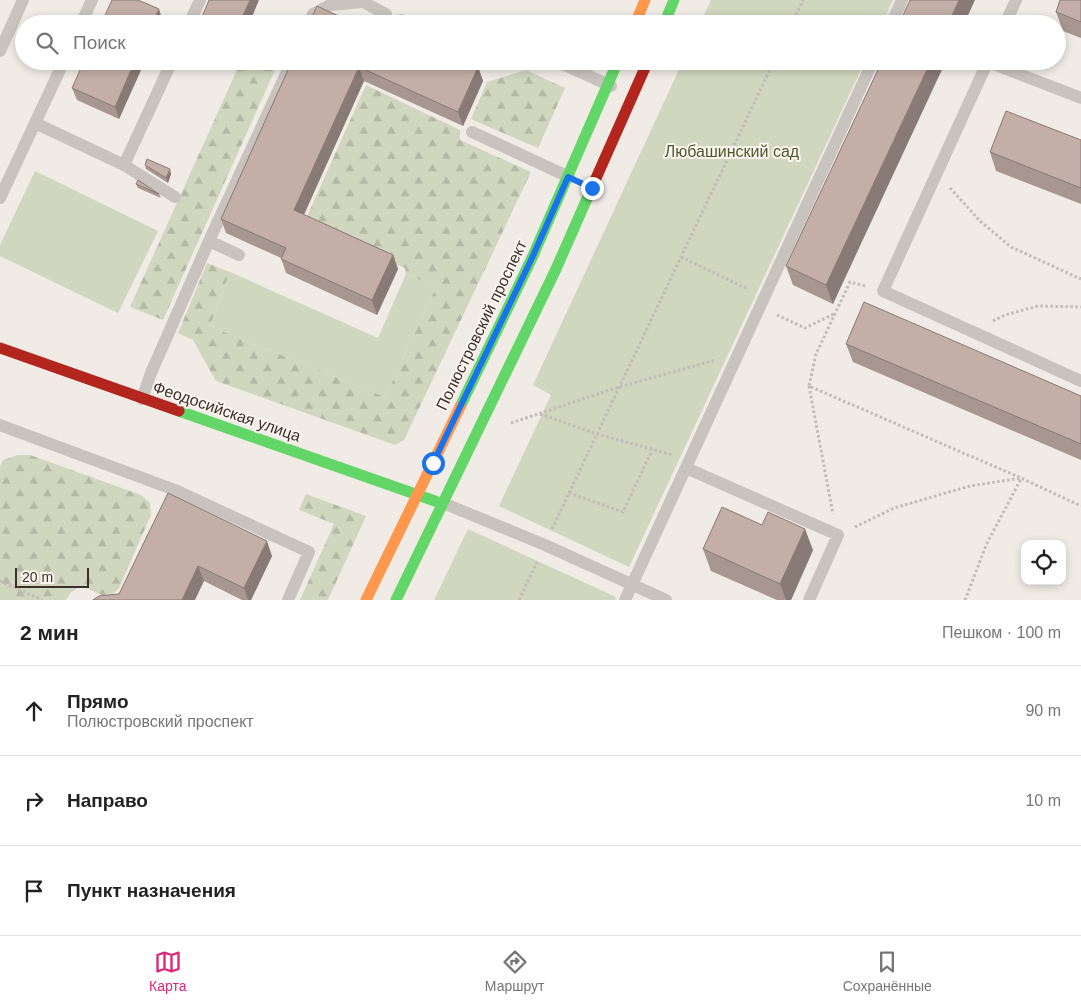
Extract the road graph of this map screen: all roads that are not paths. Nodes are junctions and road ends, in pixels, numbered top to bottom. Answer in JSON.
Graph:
{"nodes":[{"id":1,"x":23,"y":0,"type":"edge"},
{"id":2,"x":92,"y":0,"type":"edge"},
{"id":3,"x":200,"y":0,"type":"edge"},
{"id":4,"x":645,"y":0,"type":"edge"},
{"id":5,"x":674,"y":0,"type":"edge"},
{"id":6,"x":902,"y":0,"type":"edge"},
{"id":7,"x":1016,"y":0,"type":"edge"},
{"id":8,"x":386,"y":14,"type":"dead end"},
{"id":9,"x":16,"y":15,"type":"edge"},
{"id":10,"x":85,"y":15,"type":"edge"},
{"id":11,"x":193,"y":15,"type":"edge"},
{"id":12,"x":313,"y":15,"type":"edge"},
{"id":13,"x":639,"y":15,"type":"edge"},
{"id":14,"x":668,"y":15,"type":"edge"},
{"id":15,"x":895,"y":15,"type":"edge"},
{"id":16,"x":1009,"y":15,"type":"edge"},
{"id":17,"x":15,"y":18,"type":"edge"},
{"id":18,"x":0,"y":51,"type":"edge"},
{"id":19,"x":60,"y":70,"type":"edge"},
{"id":20,"x":168,"y":70,"type":"edge"},
{"id":21,"x":288,"y":70,"type":"edge"},
{"id":22,"x":576,"y":70,"type":"edge"},
{"id":23,"x":614,"y":70,"type":"edge"},
{"id":24,"x":644,"y":70,"type":"edge"},
{"id":25,"x":870,"y":70,"type":"edge"},
{"id":26,"x":984,"y":70,"type":"edge"},
{"id":27,"x":1009,"y":70,"type":"edge"},
{"id":28,"x":608,"y":85,"type":"junction"},
{"id":29,"x":632,"y":96,"type":"junction"},
{"id":30,"x":1081,"y":98,"type":"edge"},
{"id":31,"x":35,"y":123,"type":"junction"},
{"id":32,"x":472,"y":132,"type":"dead end"},
{"id":33,"x":124,"y":165,"type":"junction"},
{"id":34,"x":568,"y":177,"type":"junction"},
{"id":35,"x":3,"y":183,"type":"edge"},
{"id":36,"x":592,"y":188,"type":"junction"},
{"id":37,"x":176,"y":197,"type":"dead end"},
{"id":38,"x":0,"y":198,"type":"edge"},
{"id":39,"x":209,"y":241,"type":"junction"},
{"id":40,"x":239,"y":255,"type":"dead end"},
{"id":41,"x":0,"y":348,"type":"edge"},
{"id":42,"x":1081,"y":381,"type":"edge"},
{"id":43,"x":142,"y":398,"type":"junction"},
{"id":44,"x":0,"y":426,"type":"edge"},
{"id":45,"x":688,"y":463,"type":"junction"},
{"id":46,"x":417,"y":495,"type":"junction"},
{"id":47,"x":444,"y":503,"type":"junction"},
{"id":48,"x":632,"y":585,"type":"junction"},
{"id":49,"x":288,"y":600,"type":"edge"},
{"id":50,"x":366,"y":600,"type":"edge"},
{"id":51,"x":396,"y":600,"type":"edge"},
{"id":52,"x":625,"y":600,"type":"edge"},
{"id":53,"x":666,"y":600,"type":"edge"},
{"id":54,"x":808,"y":600,"type":"edge"}],
"edges":[{"from":1,"to":9,"type":"lane"},
{"from":2,"to":10,"type":"lane"},
{"from":3,"to":11,"type":"lane"},
{"from":4,"to":13,"type":"main road"},
{"from":5,"to":14,"type":"main road"},
{"from":6,"to":15,"type":"lane"},
{"from":7,"to":16,"type":"lane"},
{"from":8,"to":12,"type":"lane"},
{"from":17,"to":18,"type":"lane"},
{"from":19,"to":31,"type":"lane"},
{"from":20,"to":33,"type":"lane"},
{"from":21,"to":39,"type":"lane"},
{"from":22,"to":28,"type":"lane"},
{"from":23,"to":28,"type":"main road","name":"Полюстровский проспект"},
{"from":24,"to":29,"type":"main road"},
{"from":25,"to":45,"type":"lane"},
{"from":26,"to":42,"type":"lane"},
{"from":27,"to":30,"type":"lane"},
{"from":28,"to":29,"type":"lane"},
{"from":28,"to":34,"type":"main road","name":"Полюстровский проспект"},
{"from":29,"to":36,"type":"main road"},
{"from":31,"to":33,"type":"lane"},
{"from":31,"to":35,"type":"lane"},
{"from":32,"to":34,"type":"lane"},
{"from":33,"to":37,"type":"lane"},
{"from":34,"to":36,"type":"lane"},
{"from":34,"to":46,"type":"main road","name":"Полюстровский проспект"},
{"from":35,"to":38,"type":"lane"},
{"from":36,"to":47,"type":"main road"},
{"from":39,"to":40,"type":"lane"},
{"from":39,"to":43,"type":"lane"},
{"from":41,"to":43,"type":"main road","name":"Феодосийская улица"},
{"from":43,"to":46,"type":"main road","name":"Феодосийская улица"},
{"from":44,"to":49,"type":"lane"},
{"from":45,"to":48,"type":"lane"},
{"from":45,"to":54,"type":"lane"},
{"from":46,"to":47,"type":"main road","name":"Феодосийская улица"},
{"from":46,"to":50,"type":"main road","name":"Полюстровский проспект"},
{"from":47,"to":48,"type":"lane"},
{"from":47,"to":51,"type":"main road"},
{"from":48,"to":52,"type":"lane"},
{"from":48,"to":53,"type":"lane"}]}
